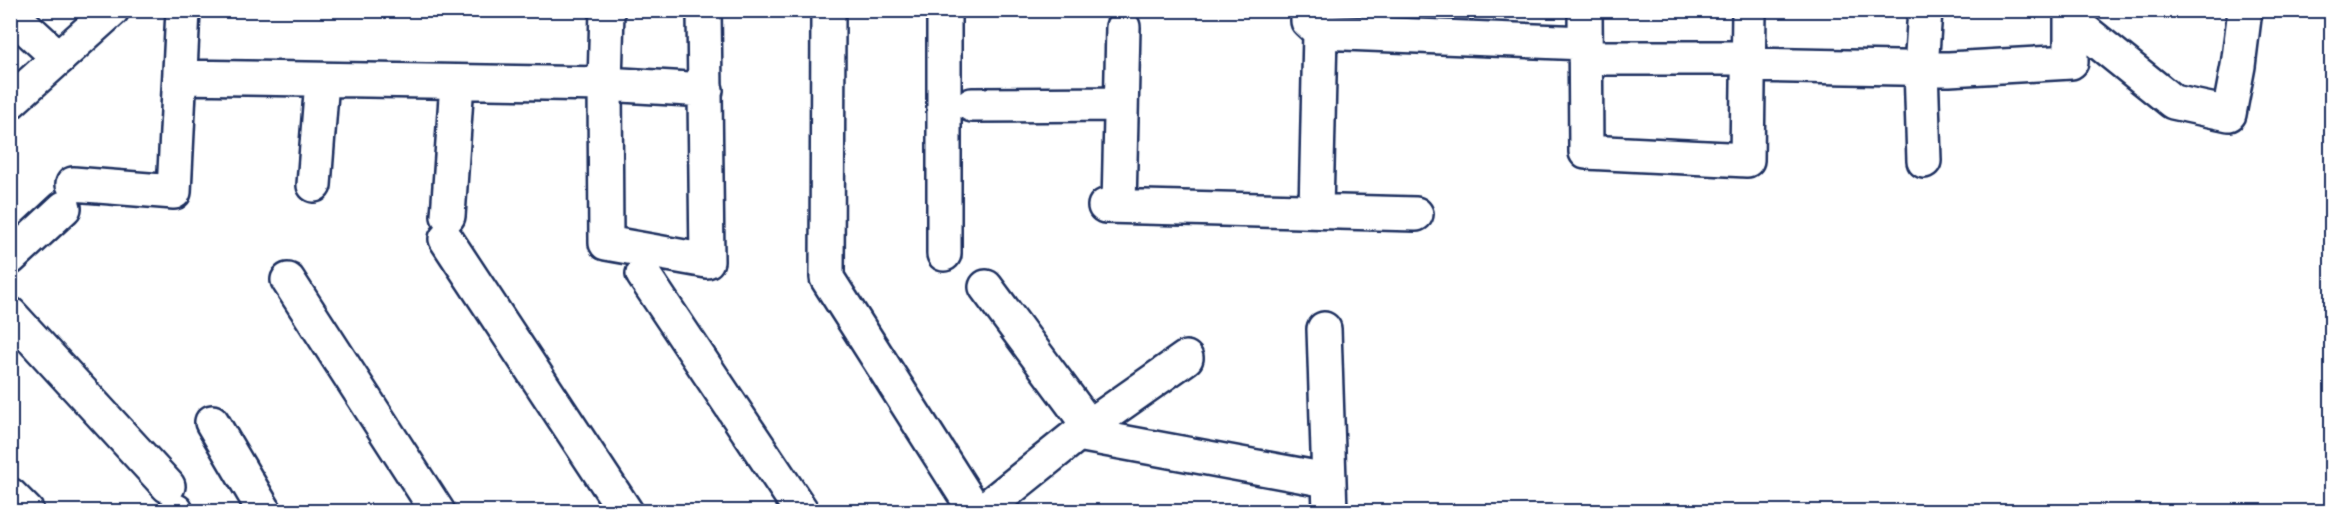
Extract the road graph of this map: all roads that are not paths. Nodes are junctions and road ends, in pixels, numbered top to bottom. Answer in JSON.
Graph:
{"nodes":[{"id":1,"x":112,"y":10,"type":"edge"},
{"id":2,"x":183,"y":10,"type":"edge"},
{"id":3,"x":607,"y":10,"type":"edge"},
{"id":4,"x":704,"y":10,"type":"edge"},
{"id":5,"x":828,"y":10,"type":"edge"},
{"id":6,"x":944,"y":10,"type":"edge"},
{"id":7,"x":1585,"y":10,"type":"edge"},
{"id":8,"x":1749,"y":10,"type":"edge"},
{"id":9,"x":1925,"y":10,"type":"edge"},
{"id":10,"x":2245,"y":10,"type":"edge"},
{"id":11,"x":10,"y":13,"type":"edge"},
{"id":12,"x":2071,"y":16,"type":"edge"},
{"id":13,"x":1314,"y":21,"type":"edge"},
{"id":14,"x":1123,"y":27,"type":"dead end"},
{"id":15,"x":1585,"y":51,"type":"junction"},
{"id":16,"x":59,"y":58,"type":"junction"},
{"id":17,"x":1748,"y":61,"type":"junction"},
{"id":18,"x":1921,"y":68,"type":"junction"},
{"id":19,"x":180,"y":77,"type":"junction"},
{"id":20,"x":322,"y":80,"type":"junction"},
{"id":21,"x":457,"y":82,"type":"junction"},
{"id":22,"x":605,"y":84,"type":"junction"},
{"id":23,"x":706,"y":90,"type":"junction"},
{"id":24,"x":10,"y":102,"type":"edge"},
{"id":25,"x":1121,"y":104,"type":"junction"},
{"id":26,"x":972,"y":105,"type":"dead end"},
{"id":27,"x":1924,"y":161,"type":"dead end"},
{"id":28,"x":314,"y":185,"type":"dead end"},
{"id":29,"x":1316,"y":212,"type":"junction"},
{"id":30,"x":1416,"y":214,"type":"dead end"},
{"id":31,"x":944,"y":254,"type":"dead end"},
{"id":32,"x":10,"y":258,"type":"edge"},
{"id":33,"x":643,"y":274,"type":"dead end"},
{"id":34,"x":288,"y":280,"type":"dead end"},
{"id":35,"x":986,"y":287,"type":"dead end"},
{"id":36,"x":10,"y":314,"type":"edge"},
{"id":37,"x":1324,"y":329,"type":"dead end"},
{"id":38,"x":1186,"y":358,"type":"dead end"},
{"id":39,"x":212,"y":422,"type":"dead end"},
{"id":40,"x":1083,"y":430,"type":"junction"},
{"id":41,"x":10,"y":495,"type":"edge"},
{"id":42,"x":1329,"y":496,"type":"edge"},
{"id":43,"x":173,"y":503,"type":"edge"},
{"id":44,"x":27,"y":512,"type":"edge"},
{"id":45,"x":265,"y":512,"type":"edge"},
{"id":46,"x":438,"y":512,"type":"edge"},
{"id":47,"x":626,"y":512,"type":"edge"},
{"id":48,"x":802,"y":512,"type":"edge"},
{"id":49,"x":976,"y":512,"type":"edge"},
{"id":50,"x":981,"y":512,"type":"edge"}],
"edges":[{"from":1,"to":16,"type":"street"},
{"from":2,"to":19,"type":"street"},
{"from":3,"to":22,"type":"street"},
{"from":4,"to":23,"type":"street"},
{"from":5,"to":49,"type":"street"},
{"from":6,"to":31,"type":"street"},
{"from":7,"to":15,"type":"street"},
{"from":8,"to":17,"type":"street"},
{"from":9,"to":18,"type":"street"},
{"from":10,"to":12,"type":"street"},
{"from":11,"to":16,"type":"street"},
{"from":12,"to":18,"type":"street"},
{"from":13,"to":15,"type":"street"},
{"from":13,"to":29,"type":"street"},
{"from":14,"to":25,"type":"street"},
{"from":15,"to":17,"type":"street"},
{"from":15,"to":17,"type":"street"},
{"from":16,"to":24,"type":"street"},
{"from":17,"to":18,"type":"street"},
{"from":18,"to":27,"type":"street"},
{"from":19,"to":20,"type":"street"},
{"from":19,"to":32,"type":"street"},
{"from":20,"to":21,"type":"street"},
{"from":20,"to":28,"type":"street"},
{"from":21,"to":22,"type":"street"},
{"from":21,"to":47,"type":"street"},
{"from":22,"to":23,"type":"street"},
{"from":22,"to":23,"type":"street"},
{"from":25,"to":26,"type":"street"},
{"from":25,"to":29,"type":"street"},
{"from":29,"to":30,"type":"street"},
{"from":33,"to":48,"type":"street"},
{"from":34,"to":46,"type":"street"},
{"from":35,"to":40,"type":"street"},
{"from":36,"to":43,"type":"street"},
{"from":37,"to":42,"type":"street"},
{"from":38,"to":40,"type":"street"},
{"from":39,"to":45,"type":"street"},
{"from":40,"to":42,"type":"street"},
{"from":40,"to":50,"type":"street"},
{"from":41,"to":44,"type":"street"}]}
